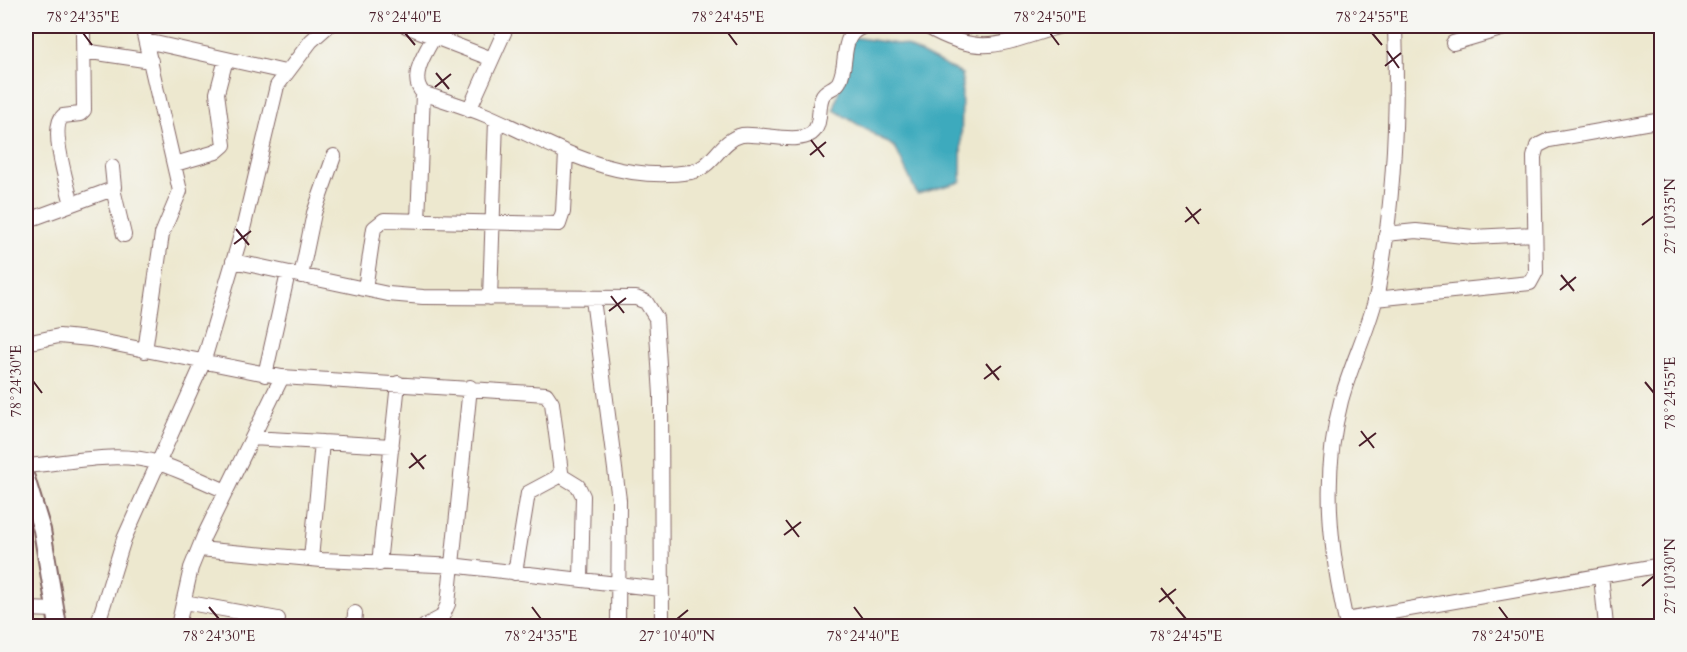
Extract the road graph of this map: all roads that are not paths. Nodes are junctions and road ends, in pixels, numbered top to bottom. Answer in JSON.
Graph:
{"nodes":[{"id":1,"x":142,"y":26,"type":"edge"},
{"id":2,"x":328,"y":26,"type":"edge"},
{"id":3,"x":406,"y":26,"type":"edge"},
{"id":4,"x":507,"y":26,"type":"edge"},
{"id":5,"x":867,"y":26,"type":"edge"},
{"id":6,"x":926,"y":26,"type":"edge"},
{"id":7,"x":1060,"y":26,"type":"edge"},
{"id":8,"x":1395,"y":26,"type":"edge"},
{"id":9,"x":1512,"y":26,"type":"edge"},
{"id":10,"x":83,"y":31,"type":"dead end"},
{"id":11,"x":437,"y":31,"type":"edge"},
{"id":12,"x":146,"y":42,"type":"junction"},
{"id":13,"x":1453,"y":43,"type":"dead end"},
{"id":14,"x":84,"y":51,"type":"junction"},
{"id":15,"x":226,"y":59,"type":"junction"},
{"id":16,"x":492,"y":59,"type":"junction"},
{"id":17,"x":151,"y":61,"type":"junction"},
{"id":18,"x":285,"y":72,"type":"junction"},
{"id":19,"x":423,"y":93,"type":"junction"},
{"id":20,"x":469,"y":110,"type":"junction"},
{"id":21,"x":496,"y":120,"type":"junction"},
{"id":22,"x":1662,"y":120,"type":"edge"},
{"id":23,"x":566,"y":153,"type":"junction"},
{"id":24,"x":334,"y":156,"type":"dead end"},
{"id":25,"x":175,"y":164,"type":"junction"},
{"id":26,"x":112,"y":167,"type":"dead end"},
{"id":27,"x":113,"y":189,"type":"junction"},
{"id":28,"x":72,"y":204,"type":"junction"},
{"id":29,"x":418,"y":220,"type":"junction"},
{"id":30,"x":26,"y":221,"type":"edge"},
{"id":31,"x":490,"y":223,"type":"junction"},
{"id":32,"x":124,"y":234,"type":"dead end"},
{"id":33,"x":1386,"y":234,"type":"junction"},
{"id":34,"x":1535,"y":234,"type":"junction"},
{"id":35,"x":233,"y":261,"type":"junction"},
{"id":36,"x":295,"y":274,"type":"junction"},
{"id":37,"x":365,"y":289,"type":"junction"},
{"id":38,"x":489,"y":298,"type":"junction"},
{"id":39,"x":593,"y":298,"type":"junction"},
{"id":40,"x":1375,"y":299,"type":"junction"},
{"id":41,"x":26,"y":343,"type":"edge"},
{"id":42,"x":145,"y":351,"type":"junction"},
{"id":43,"x":203,"y":363,"type":"junction"},
{"id":44,"x":265,"y":375,"type":"junction"},
{"id":45,"x":282,"y":378,"type":"junction"},
{"id":46,"x":398,"y":383,"type":"junction"},
{"id":47,"x":470,"y":387,"type":"junction"},
{"id":48,"x":252,"y":438,"type":"junction"},
{"id":49,"x":322,"y":442,"type":"junction"},
{"id":50,"x":392,"y":446,"type":"junction"},
{"id":51,"x":158,"y":463,"type":"junction"},
{"id":52,"x":26,"y":466,"type":"edge"},
{"id":53,"x":560,"y":475,"type":"junction"},
{"id":54,"x":26,"y":478,"type":"edge"},
{"id":55,"x":226,"y":491,"type":"junction"},
{"id":56,"x":199,"y":549,"type":"junction"},
{"id":57,"x":311,"y":559,"type":"junction"},
{"id":58,"x":378,"y":564,"type":"junction"},
{"id":59,"x":1662,"y":565,"type":"edge"},
{"id":60,"x":450,"y":566,"type":"junction"},
{"id":61,"x":514,"y":573,"type":"junction"},
{"id":62,"x":1601,"y":576,"type":"junction"},
{"id":63,"x":581,"y":580,"type":"junction"},
{"id":64,"x":620,"y":584,"type":"junction"},
{"id":65,"x":661,"y":589,"type":"junction"},
{"id":66,"x":184,"y":602,"type":"junction"},
{"id":67,"x":26,"y":609,"type":"edge"},
{"id":68,"x":57,"y":618,"type":"edge"},
{"id":69,"x":278,"y":619,"type":"dead end"},
{"id":70,"x":1347,"y":623,"type":"edge"},
{"id":71,"x":97,"y":627,"type":"edge"},
{"id":72,"x":178,"y":627,"type":"edge"},
{"id":73,"x":425,"y":627,"type":"edge"},
{"id":74,"x":618,"y":627,"type":"edge"},
{"id":75,"x":662,"y":627,"type":"edge"},
{"id":76,"x":1606,"y":627,"type":"edge"}],
"edges":[{"from":1,"to":12,"type":"street"},
{"from":2,"to":18,"type":"street"},
{"from":3,"to":11,"type":"street"},
{"from":4,"to":16,"type":"street"},
{"from":5,"to":23,"type":"street"},
{"from":6,"to":7,"type":"street"},
{"from":8,"to":33,"type":"street"},
{"from":9,"to":13,"type":"street"},
{"from":10,"to":14,"type":"street"},
{"from":11,"to":16,"type":"street"},
{"from":11,"to":19,"type":"street"},
{"from":12,"to":15,"type":"street"},
{"from":12,"to":17,"type":"street"},
{"from":14,"to":17,"type":"street"},
{"from":14,"to":28,"type":"street"},
{"from":15,"to":18,"type":"street"},
{"from":15,"to":25,"type":"street"},
{"from":16,"to":20,"type":"street"},
{"from":17,"to":25,"type":"street"},
{"from":18,"to":35,"type":"street"},
{"from":19,"to":20,"type":"street"},
{"from":19,"to":29,"type":"street"},
{"from":20,"to":21,"type":"street"},
{"from":21,"to":23,"type":"street"},
{"from":21,"to":31,"type":"street"},
{"from":22,"to":34,"type":"street"},
{"from":23,"to":31,"type":"street"},
{"from":24,"to":36,"type":"street"},
{"from":25,"to":42,"type":"street"},
{"from":26,"to":27,"type":"street"},
{"from":27,"to":28,"type":"street"},
{"from":27,"to":32,"type":"street"},
{"from":28,"to":30,"type":"street"},
{"from":29,"to":31,"type":"street"},
{"from":29,"to":37,"type":"street"},
{"from":31,"to":38,"type":"street"},
{"from":33,"to":34,"type":"street"},
{"from":33,"to":40,"type":"street"},
{"from":34,"to":40,"type":"street"},
{"from":35,"to":36,"type":"street"},
{"from":35,"to":43,"type":"street"},
{"from":36,"to":37,"type":"street"},
{"from":36,"to":44,"type":"street"},
{"from":37,"to":38,"type":"street"},
{"from":38,"to":39,"type":"street"},
{"from":39,"to":64,"type":"street"},
{"from":39,"to":65,"type":"street"},
{"from":40,"to":70,"type":"street"},
{"from":41,"to":42,"type":"street"},
{"from":42,"to":43,"type":"street"},
{"from":43,"to":44,"type":"street"},
{"from":43,"to":51,"type":"street"},
{"from":44,"to":45,"type":"street"},
{"from":45,"to":46,"type":"street"},
{"from":45,"to":48,"type":"street"},
{"from":46,"to":47,"type":"street"},
{"from":46,"to":50,"type":"street"},
{"from":47,"to":53,"type":"street"},
{"from":47,"to":60,"type":"street"},
{"from":48,"to":49,"type":"street"},
{"from":48,"to":55,"type":"street"},
{"from":49,"to":50,"type":"street"},
{"from":49,"to":57,"type":"street"},
{"from":50,"to":58,"type":"street"},
{"from":51,"to":52,"type":"street"},
{"from":51,"to":55,"type":"street"},
{"from":51,"to":71,"type":"street"},
{"from":53,"to":61,"type":"street"},
{"from":53,"to":63,"type":"street"},
{"from":54,"to":68,"type":"street"},
{"from":55,"to":56,"type":"street"},
{"from":56,"to":57,"type":"street"},
{"from":56,"to":66,"type":"street"},
{"from":57,"to":58,"type":"street"},
{"from":58,"to":60,"type":"street"},
{"from":59,"to":62,"type":"street"},
{"from":60,"to":61,"type":"street"},
{"from":60,"to":73,"type":"street"},
{"from":61,"to":63,"type":"street"},
{"from":62,"to":70,"type":"street"},
{"from":62,"to":76,"type":"street"},
{"from":63,"to":64,"type":"street"},
{"from":64,"to":65,"type":"street"},
{"from":64,"to":74,"type":"street"},
{"from":65,"to":75,"type":"street"},
{"from":66,"to":69,"type":"street"},
{"from":66,"to":72,"type":"street"},
{"from":67,"to":68,"type":"street"}]}
